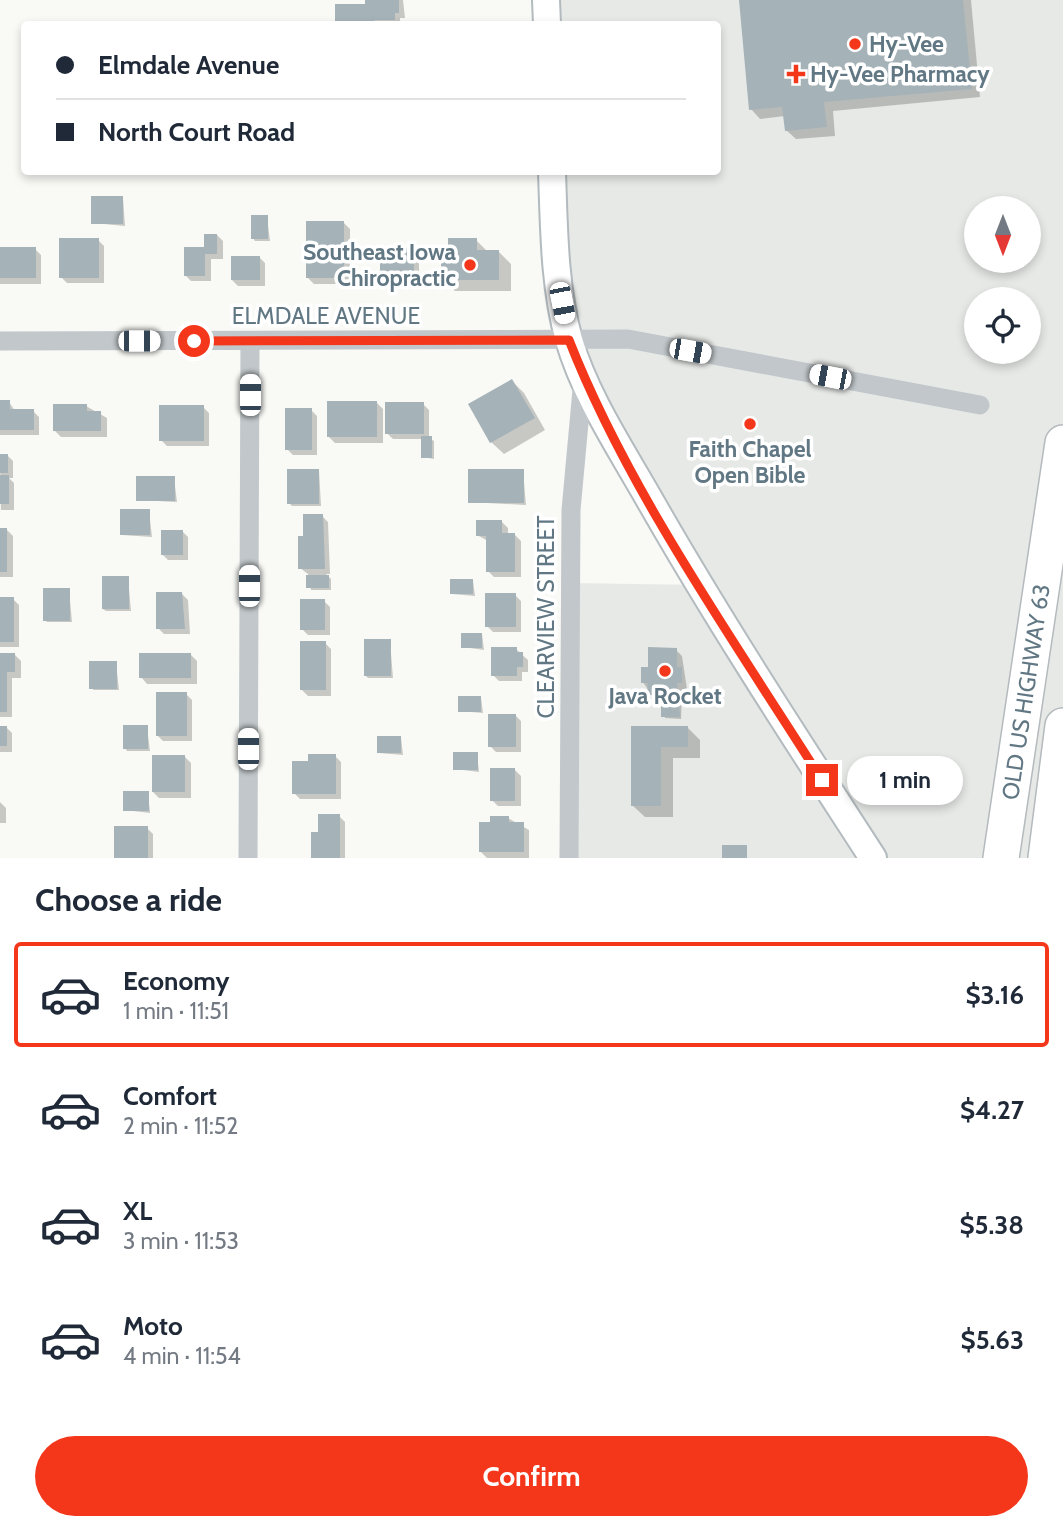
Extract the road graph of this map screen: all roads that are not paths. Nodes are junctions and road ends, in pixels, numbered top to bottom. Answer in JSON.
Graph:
{"nodes":[{"id":1,"x":546,"y":0,"type":"edge"},
{"id":2,"x":547,"y":21,"type":"edge"},
{"id":3,"x":552,"y":175,"type":"edge"},
{"id":4,"x":569,"y":340,"type":"junction"},
{"id":5,"x":0,"y":341,"type":"edge"},
{"id":6,"x":250,"y":341,"type":"junction"},
{"id":7,"x":584,"y":378,"type":"junction"},
{"id":8,"x":979,"y":405,"type":"dead end"},
{"id":9,"x":1063,"y":443,"type":"edge"},
{"id":10,"x":1063,"y":726,"type":"edge"},
{"id":11,"x":248,"y":858,"type":"edge"},
{"id":12,"x":569,"y":858,"type":"edge"},
{"id":13,"x":873,"y":858,"type":"edge"},
{"id":14,"x":1001,"y":858,"type":"edge"},
{"id":15,"x":1046,"y":858,"type":"edge"}],
"edges":[{"from":1,"to":2,"type":"main road"},
{"from":3,"to":4,"type":"main road"},
{"from":4,"to":6,"type":"street","name":"ELMDALE AVENUE"},
{"from":4,"to":7,"type":"main road"},
{"from":4,"to":8,"type":"street","name":"ELMDALE AVENUE"},
{"from":5,"to":6,"type":"street","name":"ELMDALE AVENUE"},
{"from":6,"to":11,"type":"street"},
{"from":7,"to":12,"type":"street","name":"CLEARVIEW STREET"},
{"from":7,"to":13,"type":"main road"},
{"from":9,"to":14,"type":"highway","name":"OLD US HIGHWAY 63"},
{"from":10,"to":15,"type":"highway"}]}
